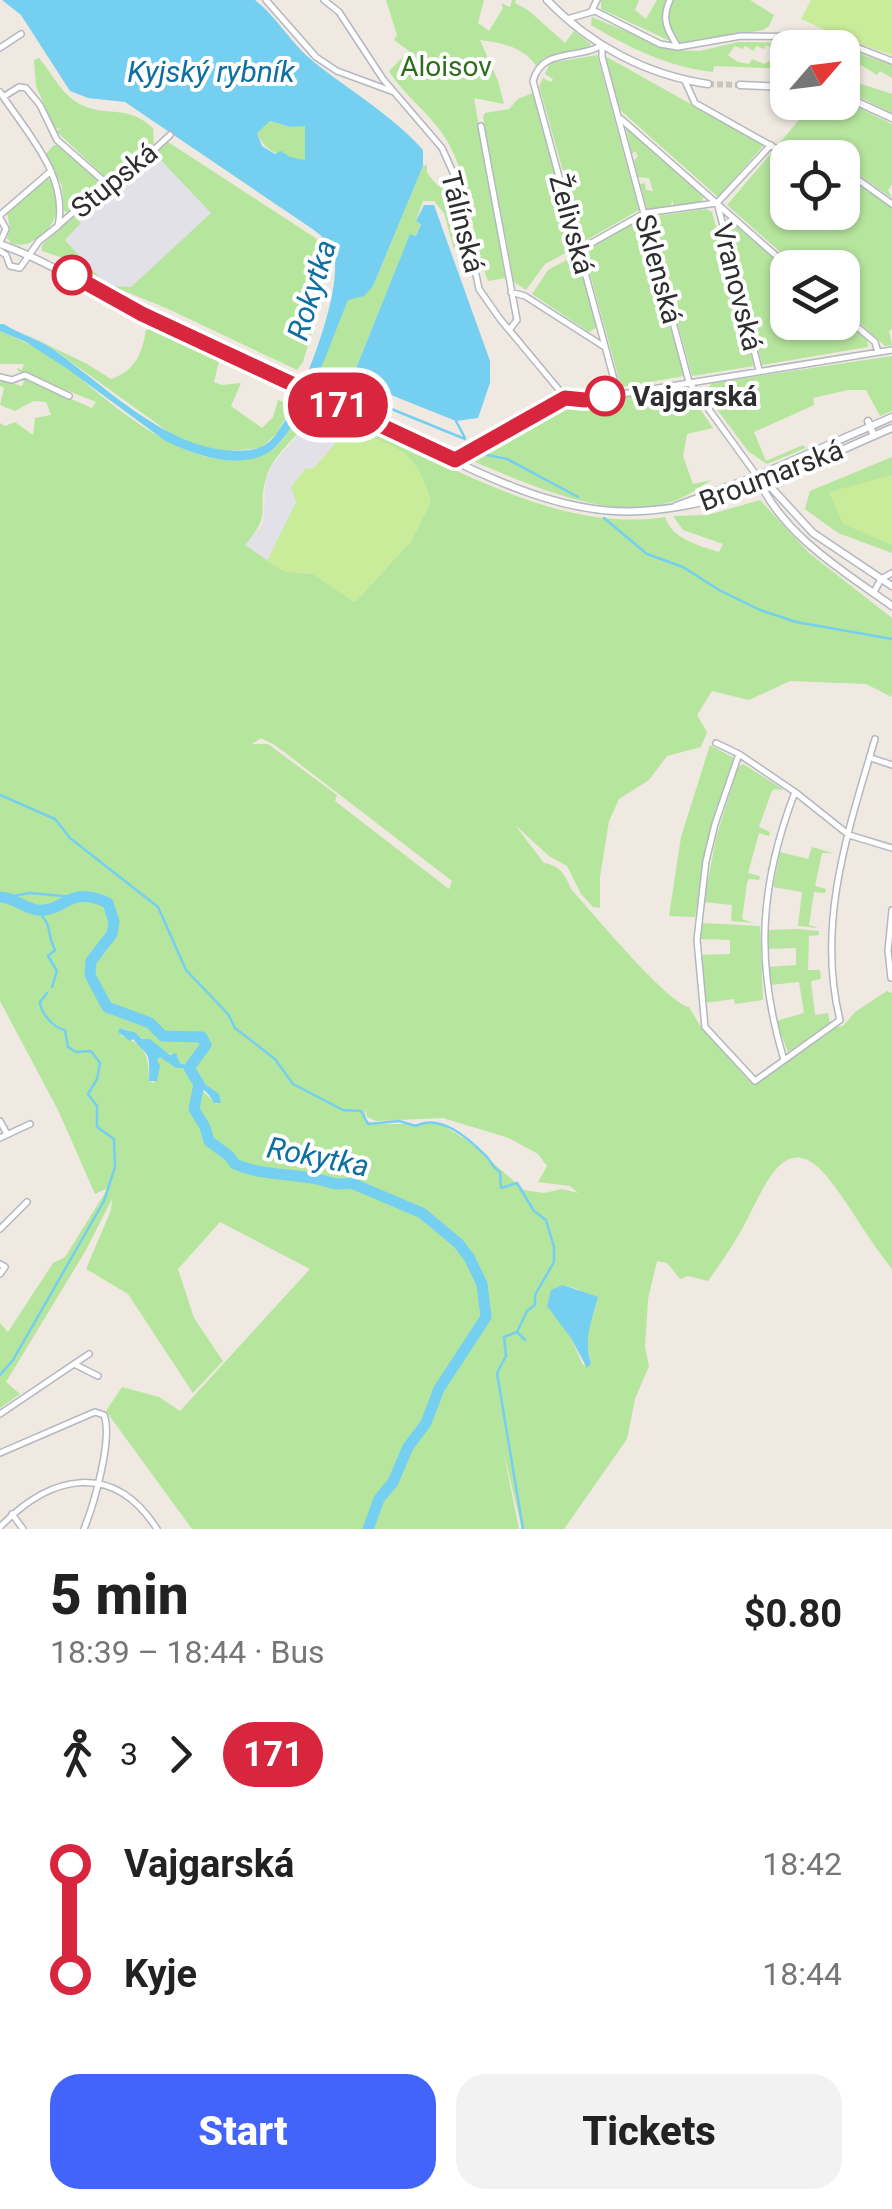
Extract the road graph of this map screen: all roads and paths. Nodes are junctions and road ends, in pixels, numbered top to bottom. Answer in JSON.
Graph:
{"nodes":[{"id":1,"x":266,"y":0,"type":"edge"},
{"id":2,"x":324,"y":0,"type":"edge"},
{"id":3,"x":547,"y":0,"type":"edge"},
{"id":4,"x":597,"y":0,"type":"edge"},
{"id":5,"x":670,"y":0,"type":"edge"},
{"id":6,"x":591,"y":12,"type":"junction"},
{"id":7,"x":566,"y":19,"type":"junction"},
{"id":8,"x":21,"y":34,"type":"dead end"},
{"id":9,"x":770,"y":36,"type":"edge"},
{"id":10,"x":602,"y":45,"type":"junction"},
{"id":11,"x":678,"y":47,"type":"junction"},
{"id":12,"x":0,"y":48,"type":"edge"},
{"id":13,"x":860,"y":49,"type":"edge"},
{"id":14,"x":892,"y":61,"type":"edge"},
{"id":15,"x":685,"y":81,"type":"junction"},
{"id":16,"x":708,"y":84,"type":"tunnel mouth"},
{"id":17,"x":740,"y":85,"type":"tunnel mouth"},
{"id":18,"x":770,"y":86,"type":"edge"},
{"id":19,"x":394,"y":92,"type":"junction"},
{"id":20,"x":2,"y":94,"type":"edge"},
{"id":21,"x":860,"y":103,"type":"edge"},
{"id":22,"x":618,"y":117,"type":"junction"},
{"id":23,"x":892,"y":118,"type":"edge"},
{"id":24,"x":482,"y":126,"type":"dead end"},
{"id":25,"x":170,"y":134,"type":"dead end"},
{"id":26,"x":770,"y":144,"type":"edge"},
{"id":27,"x":770,"y":146,"type":"edge"},
{"id":28,"x":51,"y":171,"type":"junction"},
{"id":29,"x":860,"y":181,"type":"edge"},
{"id":30,"x":106,"y":182,"type":"junction"},
{"id":31,"x":718,"y":203,"type":"junction"},
{"id":32,"x":892,"y":204,"type":"edge"},
{"id":33,"x":644,"y":214,"type":"junction"},
{"id":34,"x":0,"y":216,"type":"edge"},
{"id":35,"x":57,"y":226,"type":"junction"},
{"id":36,"x":0,"y":246,"type":"edge"},
{"id":37,"x":580,"y":250,"type":"junction"},
{"id":38,"x":770,"y":250,"type":"edge"},
{"id":39,"x":29,"y":254,"type":"junction"},
{"id":40,"x":511,"y":292,"type":"junction"},
{"id":41,"x":510,"y":330,"type":"junction"},
{"id":42,"x":860,"y":330,"type":"edge"},
{"id":43,"x":606,"y":348,"type":"junction"},
{"id":44,"x":892,"y":350,"type":"edge"},
{"id":45,"x":878,"y":352,"type":"junction"},
{"id":46,"x":759,"y":371,"type":"junction"},
{"id":47,"x":0,"y":377,"type":"edge"},
{"id":48,"x":689,"y":382,"type":"junction"},
{"id":49,"x":618,"y":394,"type":"junction"},
{"id":50,"x":69,"y":396,"type":"dead end"},
{"id":51,"x":565,"y":398,"type":"junction"},
{"id":52,"x":892,"y":417,"type":"edge"},
{"id":53,"x":869,"y":424,"type":"junction"},
{"id":54,"x":892,"y":428,"type":"edge"},
{"id":55,"x":874,"y":436,"type":"junction"},
{"id":56,"x":455,"y":460,"type":"junction"},
{"id":57,"x":787,"y":473,"type":"junction"},
{"id":58,"x":757,"y":476,"type":"junction"},
{"id":59,"x":764,"y":484,"type":"junction"},
{"id":60,"x":786,"y":506,"type":"junction"},
{"id":61,"x":666,"y":510,"type":"junction"},
{"id":62,"x":892,"y":573,"type":"edge"},
{"id":63,"x":882,"y":579,"type":"junction"},
{"id":64,"x":892,"y":586,"type":"edge"},
{"id":65,"x":874,"y":593,"type":"junction"},
{"id":66,"x":892,"y":606,"type":"edge"},
{"id":67,"x":876,"y":738,"type":"dead end"},
{"id":68,"x":716,"y":743,"type":"dead end"},
{"id":69,"x":739,"y":754,"type":"junction"},
{"id":70,"x":870,"y":758,"type":"junction"},
{"id":71,"x":892,"y":764,"type":"edge"},
{"id":72,"x":796,"y":792,"type":"junction"},
{"id":73,"x":849,"y":835,"type":"junction"},
{"id":74,"x":892,"y":848,"type":"edge"},
{"id":75,"x":892,"y":910,"type":"edge"},
{"id":76,"x":890,"y":978,"type":"edge"},
{"id":77,"x":784,"y":1060,"type":"junction"},
{"id":78,"x":0,"y":1122,"type":"edge"},
{"id":79,"x":30,"y":1124,"type":"dead end"},
{"id":80,"x":3,"y":1136,"type":"edge"},
{"id":81,"x":27,"y":1202,"type":"dead end"},
{"id":82,"x":0,"y":1228,"type":"edge"},
{"id":83,"x":0,"y":1264,"type":"edge"},
{"id":84,"x":0,"y":1274,"type":"edge"},
{"id":85,"x":90,"y":1354,"type":"dead end"},
{"id":86,"x":74,"y":1364,"type":"junction"},
{"id":87,"x":98,"y":1376,"type":"dead end"},
{"id":88,"x":0,"y":1414,"type":"edge"},
{"id":89,"x":0,"y":1453,"type":"edge"},
{"id":90,"x":98,"y":1483,"type":"junction"},
{"id":91,"x":12,"y":1514,"type":"junction"},
{"id":92,"x":0,"y":1527,"type":"edge"},
{"id":93,"x":154,"y":1528,"type":"edge"},
{"id":94,"x":23,"y":1529,"type":"edge"},
{"id":95,"x":84,"y":1529,"type":"edge"}],
"edges":[{"from":1,"to":19,"type":"street"},
{"from":2,"to":19,"type":"street","name":"Tálínská"},
{"from":3,"to":7,"type":"street"},
{"from":4,"to":6,"type":"street"},
{"from":5,"to":11,"type":"street"},
{"from":6,"to":7,"type":"street"},
{"from":6,"to":11,"type":"street"},
{"from":7,"to":10,"type":"street"},
{"from":8,"to":12,"type":"street"},
{"from":9,"to":11,"type":"street"},
{"from":10,"to":15,"type":"street"},
{"from":10,"to":22,"type":"street","name":"Sklenská"},
{"from":10,"to":37,"type":"street","name":"Želivská"},
{"from":13,"to":14,"type":"street"},
{"from":15,"to":16,"type":"street"},
{"from":15,"to":26,"type":"street"},
{"from":17,"to":18,"type":"street"},
{"from":19,"to":41,"type":"street","name":"Tálínská"},
{"from":20,"to":28,"type":"street"},
{"from":20,"to":30,"type":"street"},
{"from":21,"to":23,"type":"street"},
{"from":22,"to":31,"type":"street"},
{"from":22,"to":33,"type":"street","name":"Sklenská"},
{"from":24,"to":40,"type":"street"},
{"from":25,"to":30,"type":"street","name":"Stupská"},
{"from":27,"to":31,"type":"street"},
{"from":28,"to":34,"type":"street"},
{"from":28,"to":35,"type":"street"},
{"from":29,"to":32,"type":"street"},
{"from":30,"to":35,"type":"street","name":"Stupská"},
{"from":31,"to":33,"type":"street"},
{"from":31,"to":38,"type":"street"},
{"from":31,"to":46,"type":"street","name":"Vranovská"},
{"from":33,"to":37,"type":"street"},
{"from":33,"to":48,"type":"street","name":"Sklenská"},
{"from":34,"to":36,"type":"street"},
{"from":35,"to":39,"type":"street","name":"Stupská"},
{"from":36,"to":39,"type":"street","name":"Broumarská"},
{"from":36,"to":39,"type":"street"},
{"from":37,"to":43,"type":"street","name":"Želivská"},
{"from":39,"to":56,"type":"street","name":"Broumarská"},
{"from":40,"to":41,"type":"street"},
{"from":40,"to":43,"type":"street"},
{"from":41,"to":51,"type":"street","name":"Tálínská"},
{"from":42,"to":45,"type":"street"},
{"from":43,"to":49,"type":"street","name":"Želivská"},
{"from":44,"to":45,"type":"street"},
{"from":45,"to":46,"type":"street"},
{"from":46,"to":48,"type":"street"},
{"from":47,"to":50,"type":"street"},
{"from":48,"to":49,"type":"street"},
{"from":48,"to":58,"type":"street","name":"Sklenská"},
{"from":49,"to":51,"type":"street"},
{"from":51,"to":56,"type":"street"},
{"from":52,"to":53,"type":"street","name":"Broumarská"},
{"from":53,"to":55,"type":"street","name":"Broumarská"},
{"from":53,"to":58,"type":"street","name":"Broumarská"},
{"from":54,"to":55,"type":"street","name":"Broumarská"},
{"from":55,"to":57,"type":"street","name":"Broumarská"},
{"from":56,"to":61,"type":"street","name":"Broumarská"},
{"from":57,"to":59,"type":"street","name":"Broumarská"},
{"from":57,"to":60,"type":"street"},
{"from":58,"to":59,"type":"street"},
{"from":58,"to":61,"type":"street","name":"Broumarská"},
{"from":59,"to":60,"type":"street"},
{"from":59,"to":61,"type":"street","name":"Broumarská"},
{"from":59,"to":65,"type":"street"},
{"from":60,"to":63,"type":"street"},
{"from":62,"to":63,"type":"street"},
{"from":63,"to":64,"type":"street"},
{"from":63,"to":65,"type":"street"},
{"from":65,"to":66,"type":"street"},
{"from":67,"to":70,"type":"street"},
{"from":68,"to":69,"type":"street"},
{"from":69,"to":72,"type":"street"},
{"from":69,"to":77,"type":"street"},
{"from":70,"to":71,"type":"street"},
{"from":70,"to":73,"type":"street"},
{"from":72,"to":73,"type":"street"},
{"from":72,"to":77,"type":"street"},
{"from":73,"to":74,"type":"street"},
{"from":73,"to":77,"type":"street"},
{"from":75,"to":76,"type":"street"},
{"from":78,"to":80,"type":"street"},
{"from":79,"to":80,"type":"street"},
{"from":81,"to":82,"type":"street"},
{"from":83,"to":84,"type":"street"},
{"from":85,"to":86,"type":"street"},
{"from":86,"to":87,"type":"street"},
{"from":86,"to":88,"type":"street"},
{"from":89,"to":90,"type":"street"},
{"from":90,"to":91,"type":"street"},
{"from":90,"to":93,"type":"street"},
{"from":90,"to":95,"type":"street"},
{"from":91,"to":92,"type":"street"},
{"from":91,"to":94,"type":"street"}]}
